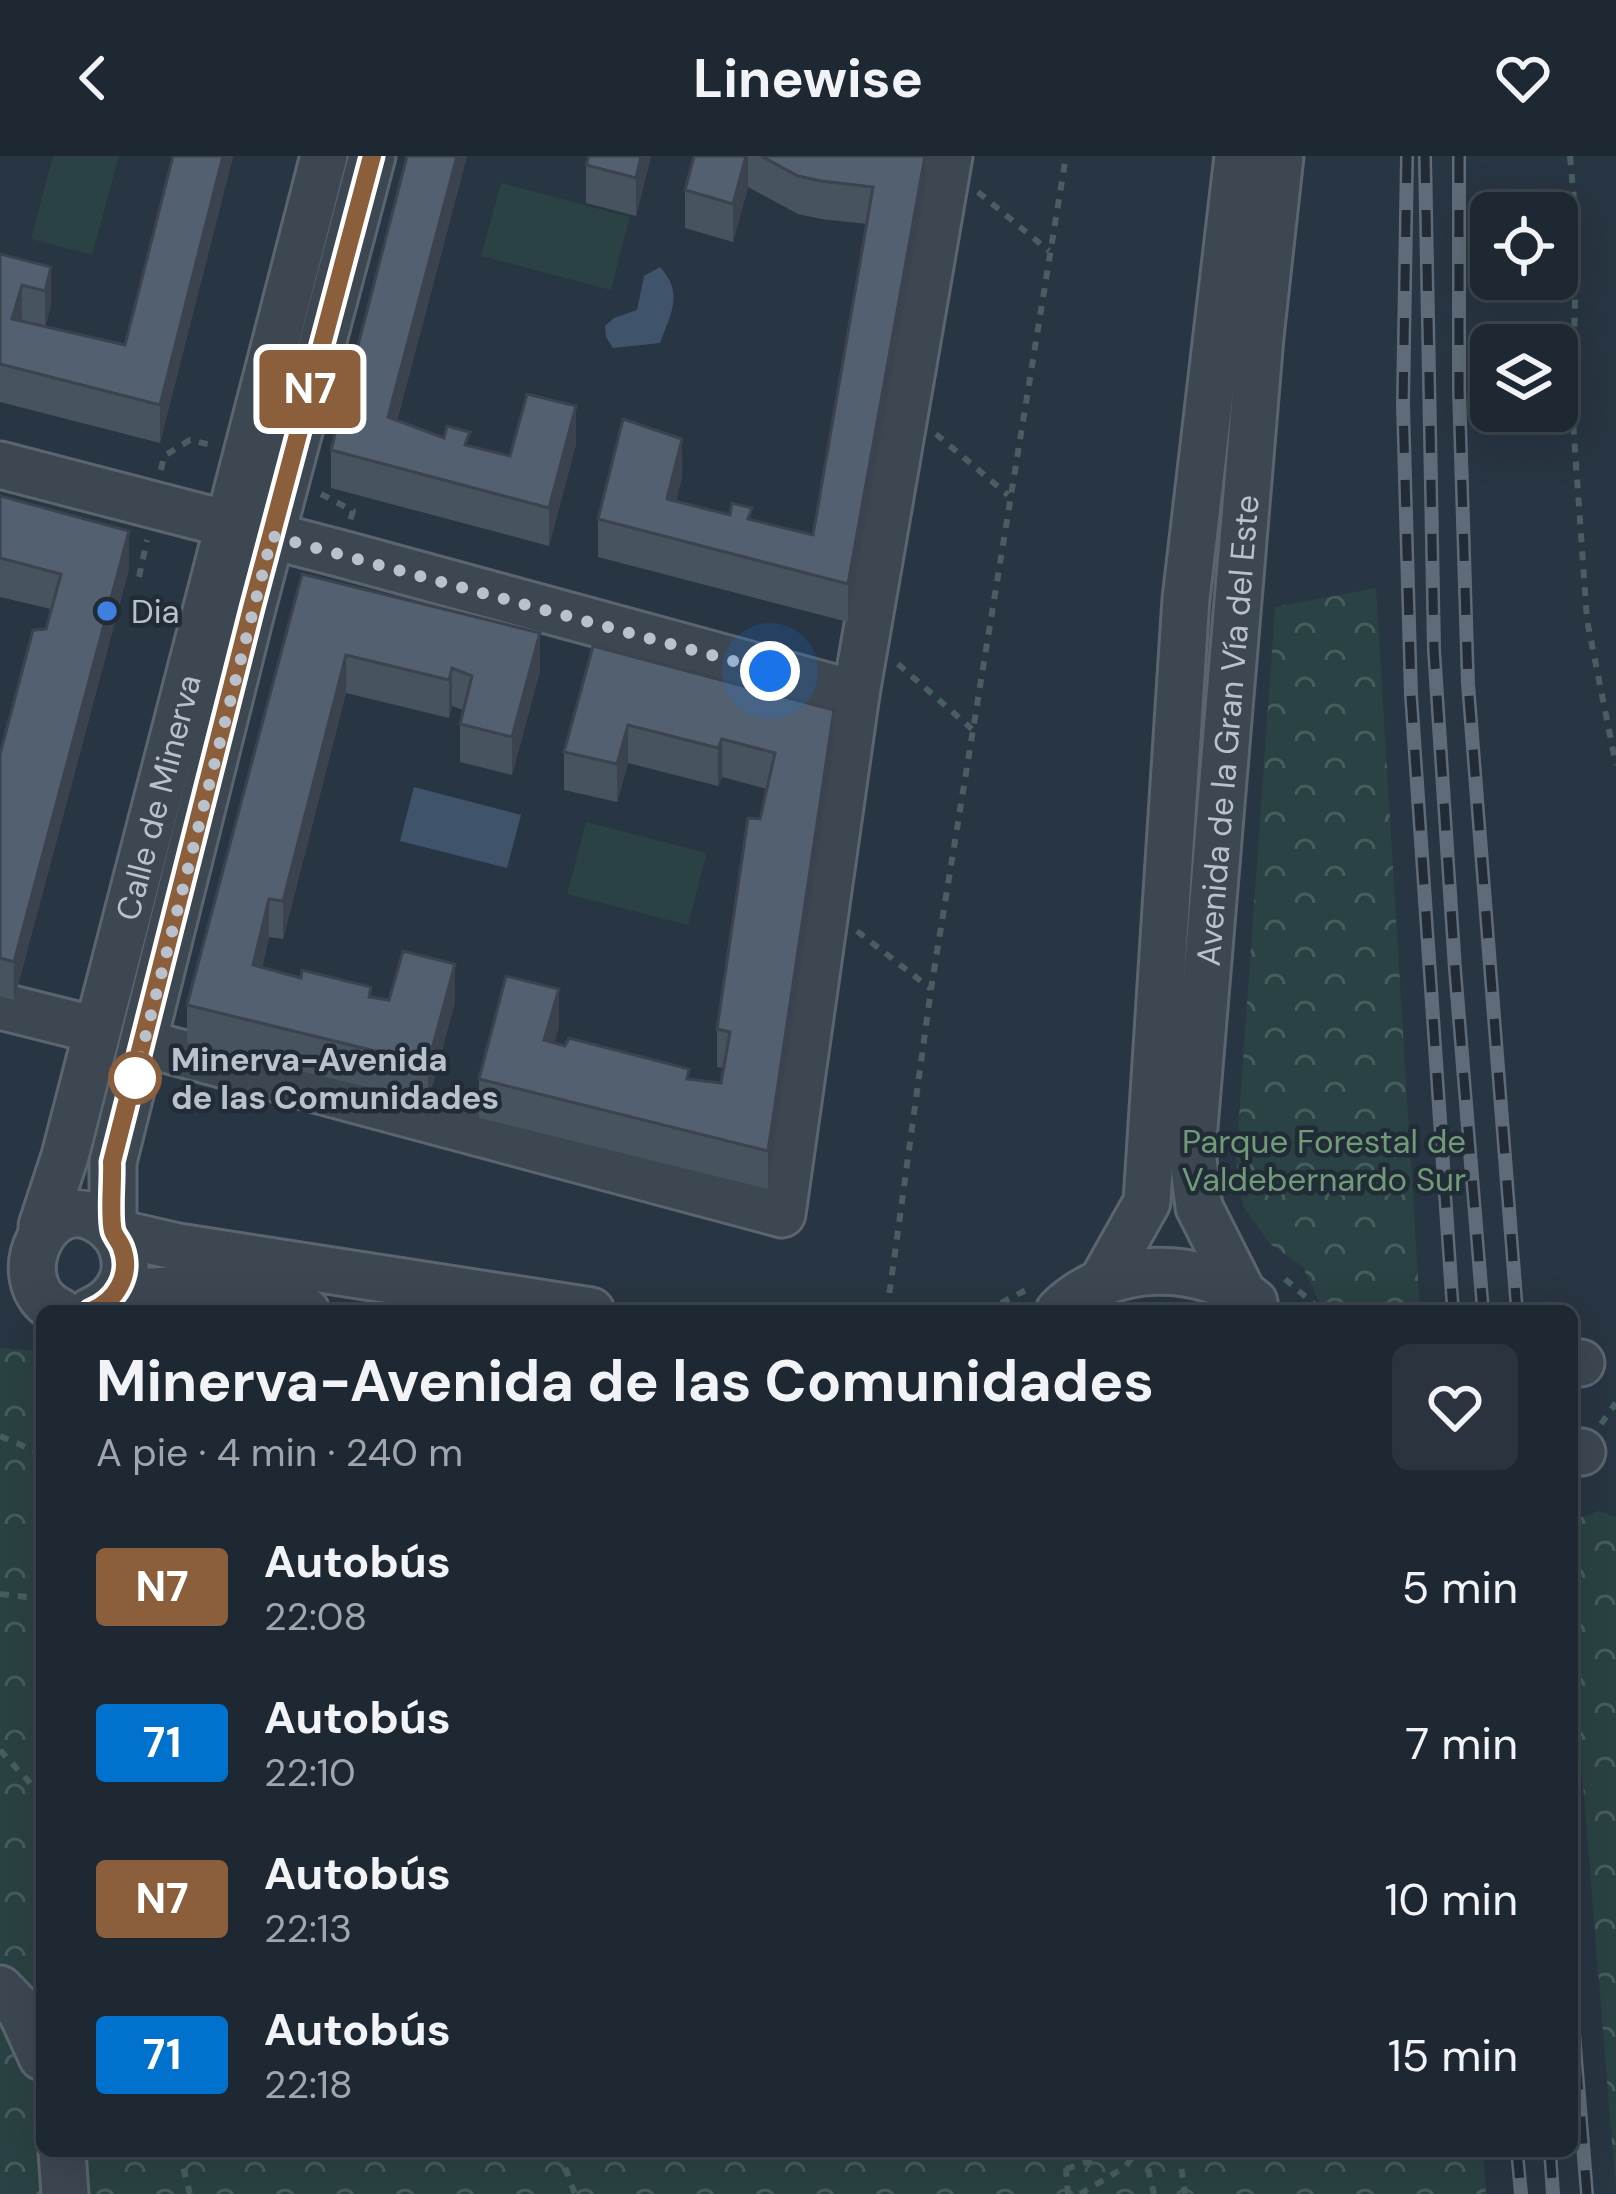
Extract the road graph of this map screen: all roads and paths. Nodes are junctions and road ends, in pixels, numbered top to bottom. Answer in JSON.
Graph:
{"nodes":[{"id":1,"x":324,"y":156,"type":"edge"},
{"id":2,"x":372,"y":156,"type":"edge"},
{"id":3,"x":1066,"y":156,"type":"edge"},
{"id":4,"x":1238,"y":156,"type":"edge"},
{"id":5,"x":1280,"y":156,"type":"edge"},
{"id":6,"x":1570,"y":156,"type":"edge"},
{"id":7,"x":948,"y":161,"type":"edge"},
{"id":8,"x":1049,"y":251,"type":"junction"},
{"id":9,"x":905,"y":409,"type":"junction"},
{"id":10,"x":229,"y":449,"type":"dead end"},
{"id":11,"x":0,"y":465,"type":"edge"},
{"id":12,"x":317,"y":484,"type":"dead end"},
{"id":13,"x":157,"y":485,"type":"dead end"},
{"id":14,"x":1010,"y":496,"type":"junction"},
{"id":15,"x":149,"y":529,"type":"dead end"},
{"id":16,"x":251,"y":530,"type":"junction"},
{"id":17,"x":346,"y":537,"type":"dead end"},
{"id":18,"x":139,"y":577,"type":"dead end"},
{"id":19,"x":866,"y":635,"type":"junction"},
{"id":20,"x":856,"y":694,"type":"junction"},
{"id":21,"x":972,"y":729,"type":"junction"},
{"id":22,"x":1616,"y":765,"type":"edge"},
{"id":23,"x":826,"y":907,"type":"junction"},
{"id":24,"x":931,"y":989,"type":"junction"},
{"id":25,"x":0,"y":1006,"type":"edge"},
{"id":26,"x":96,"y":1030,"type":"junction"},
{"id":27,"x":143,"y":1043,"type":"junction"},
{"id":28,"x":21,"y":1225,"type":"edge"},
{"id":29,"x":113,"y":1232,"type":"junction"},
{"id":30,"x":1102,"y":1282,"type":"junction"},
{"id":31,"x":29,"y":1288,"type":"edge"},
{"id":32,"x":1261,"y":1291,"type":"edge"},
{"id":33,"x":1048,"y":1298,"type":"edge"},
{"id":34,"x":104,"y":1302,"type":"edge"},
{"id":35,"x":268,"y":1305,"type":"edge"},
{"id":36,"x":552,"y":1305,"type":"edge"},
{"id":37,"x":888,"y":1305,"type":"edge"},
{"id":38,"x":1015,"y":1305,"type":"edge"},
{"id":39,"x":1304,"y":1305,"type":"edge"},
{"id":40,"x":0,"y":1436,"type":"edge"},
{"id":41,"x":36,"y":1451,"type":"edge"},
{"id":42,"x":0,"y":1594,"type":"edge"},
{"id":43,"x":36,"y":1596,"type":"edge"},
{"id":44,"x":0,"y":1750,"type":"edge"},
{"id":45,"x":36,"y":1789,"type":"edge"},
{"id":46,"x":0,"y":1989,"type":"edge"},
{"id":47,"x":36,"y":2044,"type":"edge"},
{"id":48,"x":62,"y":2157,"type":"edge"},
{"id":49,"x":181,"y":2157,"type":"edge"},
{"id":50,"x":561,"y":2157,"type":"edge"},
{"id":51,"x":1061,"y":2157,"type":"edge"},
{"id":52,"x":1101,"y":2157,"type":"edge"},
{"id":53,"x":1135,"y":2157,"type":"edge"},
{"id":54,"x":1143,"y":2157,"type":"edge"},
{"id":55,"x":1180,"y":2157,"type":"edge"},
{"id":56,"x":1066,"y":2169,"type":"junction"},
{"id":57,"x":65,"y":2194,"type":"edge"},
{"id":58,"x":190,"y":2194,"type":"edge"},
{"id":59,"x":575,"y":2194,"type":"edge"},
{"id":60,"x":1068,"y":2194,"type":"edge"},
{"id":61,"x":1080,"y":2194,"type":"edge"},
{"id":62,"x":1154,"y":2194,"type":"edge"},
{"id":63,"x":1185,"y":2194,"type":"edge"}],
"edges":[{"from":1,"to":16,"type":"street","name":"Calle de Minerva"},
{"from":2,"to":16,"type":"street","name":"Calle de Minerva"},
{"from":3,"to":8,"type":"path"},
{"from":4,"to":30,"type":"street","name":"Avenida de la Gran Vía del Este"},
{"from":5,"to":32,"type":"street","name":"Avenida de la Gran Vía del Este"},
{"from":6,"to":22,"type":"path"},
{"from":7,"to":8,"type":"path"},
{"from":7,"to":9,"type":"street"},
{"from":8,"to":14,"type":"path"},
{"from":9,"to":14,"type":"path"},
{"from":9,"to":19,"type":"street"},
{"from":10,"to":13,"type":"path"},
{"from":11,"to":16,"type":"street"},
{"from":12,"to":17,"type":"path"},
{"from":14,"to":21,"type":"path"},
{"from":15,"to":18,"type":"path"},
{"from":16,"to":20,"type":"street"},
{"from":16,"to":26,"type":"street","name":"Calle de Minerva"},
{"from":16,"to":27,"type":"street","name":"Calle de Minerva"},
{"from":19,"to":20,"type":"street"},
{"from":19,"to":21,"type":"path"},
{"from":20,"to":23,"type":"street"},
{"from":21,"to":24,"type":"path"},
{"from":23,"to":24,"type":"path"},
{"from":23,"to":27,"type":"street"},
{"from":24,"to":37,"type":"path"},
{"from":25,"to":26,"type":"street"},
{"from":26,"to":28,"type":"street","name":"Calle de Minerva"},
{"from":27,"to":29,"type":"street","name":"Calle de Minerva"},
{"from":28,"to":29,"type":"street"},
{"from":28,"to":31,"type":"street","name":"Calle de Minerva"},
{"from":29,"to":34,"type":"street","name":"Calle de Minerva"},
{"from":29,"to":36,"type":"street"},
{"from":30,"to":32,"type":"street"},
{"from":30,"to":33,"type":"street"},
{"from":32,"to":39,"type":"path"},
{"from":33,"to":38,"type":"path"},
{"from":34,"to":35,"type":"street"},
{"from":40,"to":41,"type":"path"},
{"from":42,"to":43,"type":"path"},
{"from":44,"to":45,"type":"path"},
{"from":46,"to":47,"type":"street"},
{"from":48,"to":57,"type":"street"},
{"from":49,"to":58,"type":"path"},
{"from":50,"to":59,"type":"path"},
{"from":51,"to":56,"type":"path"},
{"from":52,"to":56,"type":"path"},
{"from":53,"to":61,"type":"path"},
{"from":54,"to":62,"type":"path"},
{"from":55,"to":63,"type":"path"},
{"from":56,"to":60,"type":"path"}]}
